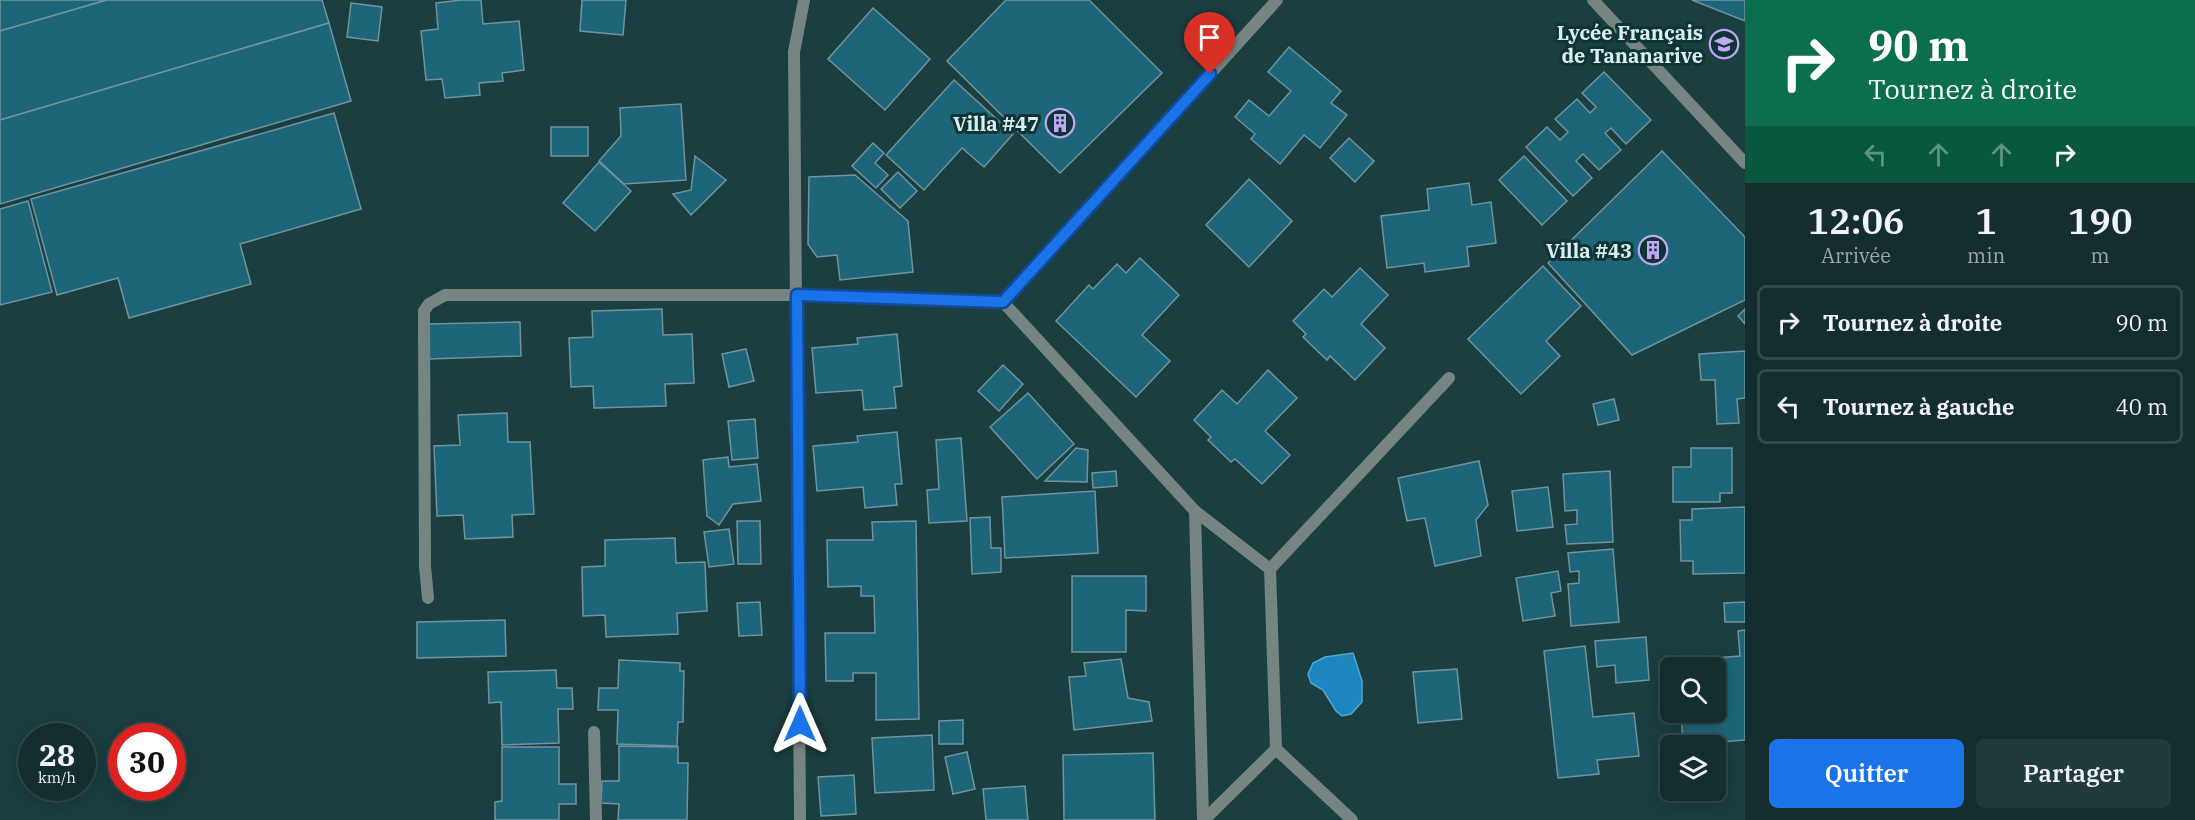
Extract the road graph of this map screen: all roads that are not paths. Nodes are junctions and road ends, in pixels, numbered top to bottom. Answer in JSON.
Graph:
{"nodes":[{"id":1,"x":804,"y":0,"type":"edge"},
{"id":2,"x":1276,"y":0,"type":"edge"},
{"id":3,"x":1593,"y":0,"type":"edge"},
{"id":4,"x":1745,"y":163,"type":"edge"},
{"id":5,"x":797,"y":295,"type":"junction"},
{"id":6,"x":1003,"y":302,"type":"junction"},
{"id":7,"x":1449,"y":378,"type":"dead end"},
{"id":8,"x":1195,"y":511,"type":"junction"},
{"id":9,"x":1270,"y":569,"type":"junction"},
{"id":10,"x":428,"y":598,"type":"dead end"},
{"id":11,"x":594,"y":732,"type":"dead end"},
{"id":12,"x":1276,"y":749,"type":"junction"},
{"id":13,"x":596,"y":820,"type":"edge"},
{"id":14,"x":800,"y":820,"type":"edge"},
{"id":15,"x":1204,"y":820,"type":"edge"},
{"id":16,"x":1352,"y":820,"type":"edge"}],
"edges":[{"from":1,"to":5,"type":"street"},
{"from":2,"to":6,"type":"street"},
{"from":3,"to":4,"type":"street"},
{"from":5,"to":6,"type":"street"},
{"from":5,"to":10,"type":"street"},
{"from":5,"to":14,"type":"street"},
{"from":6,"to":8,"type":"street"},
{"from":7,"to":9,"type":"street"},
{"from":8,"to":9,"type":"street"},
{"from":8,"to":15,"type":"street"},
{"from":9,"to":12,"type":"street"},
{"from":11,"to":13,"type":"street"},
{"from":12,"to":15,"type":"street"},
{"from":12,"to":16,"type":"street"}]}
